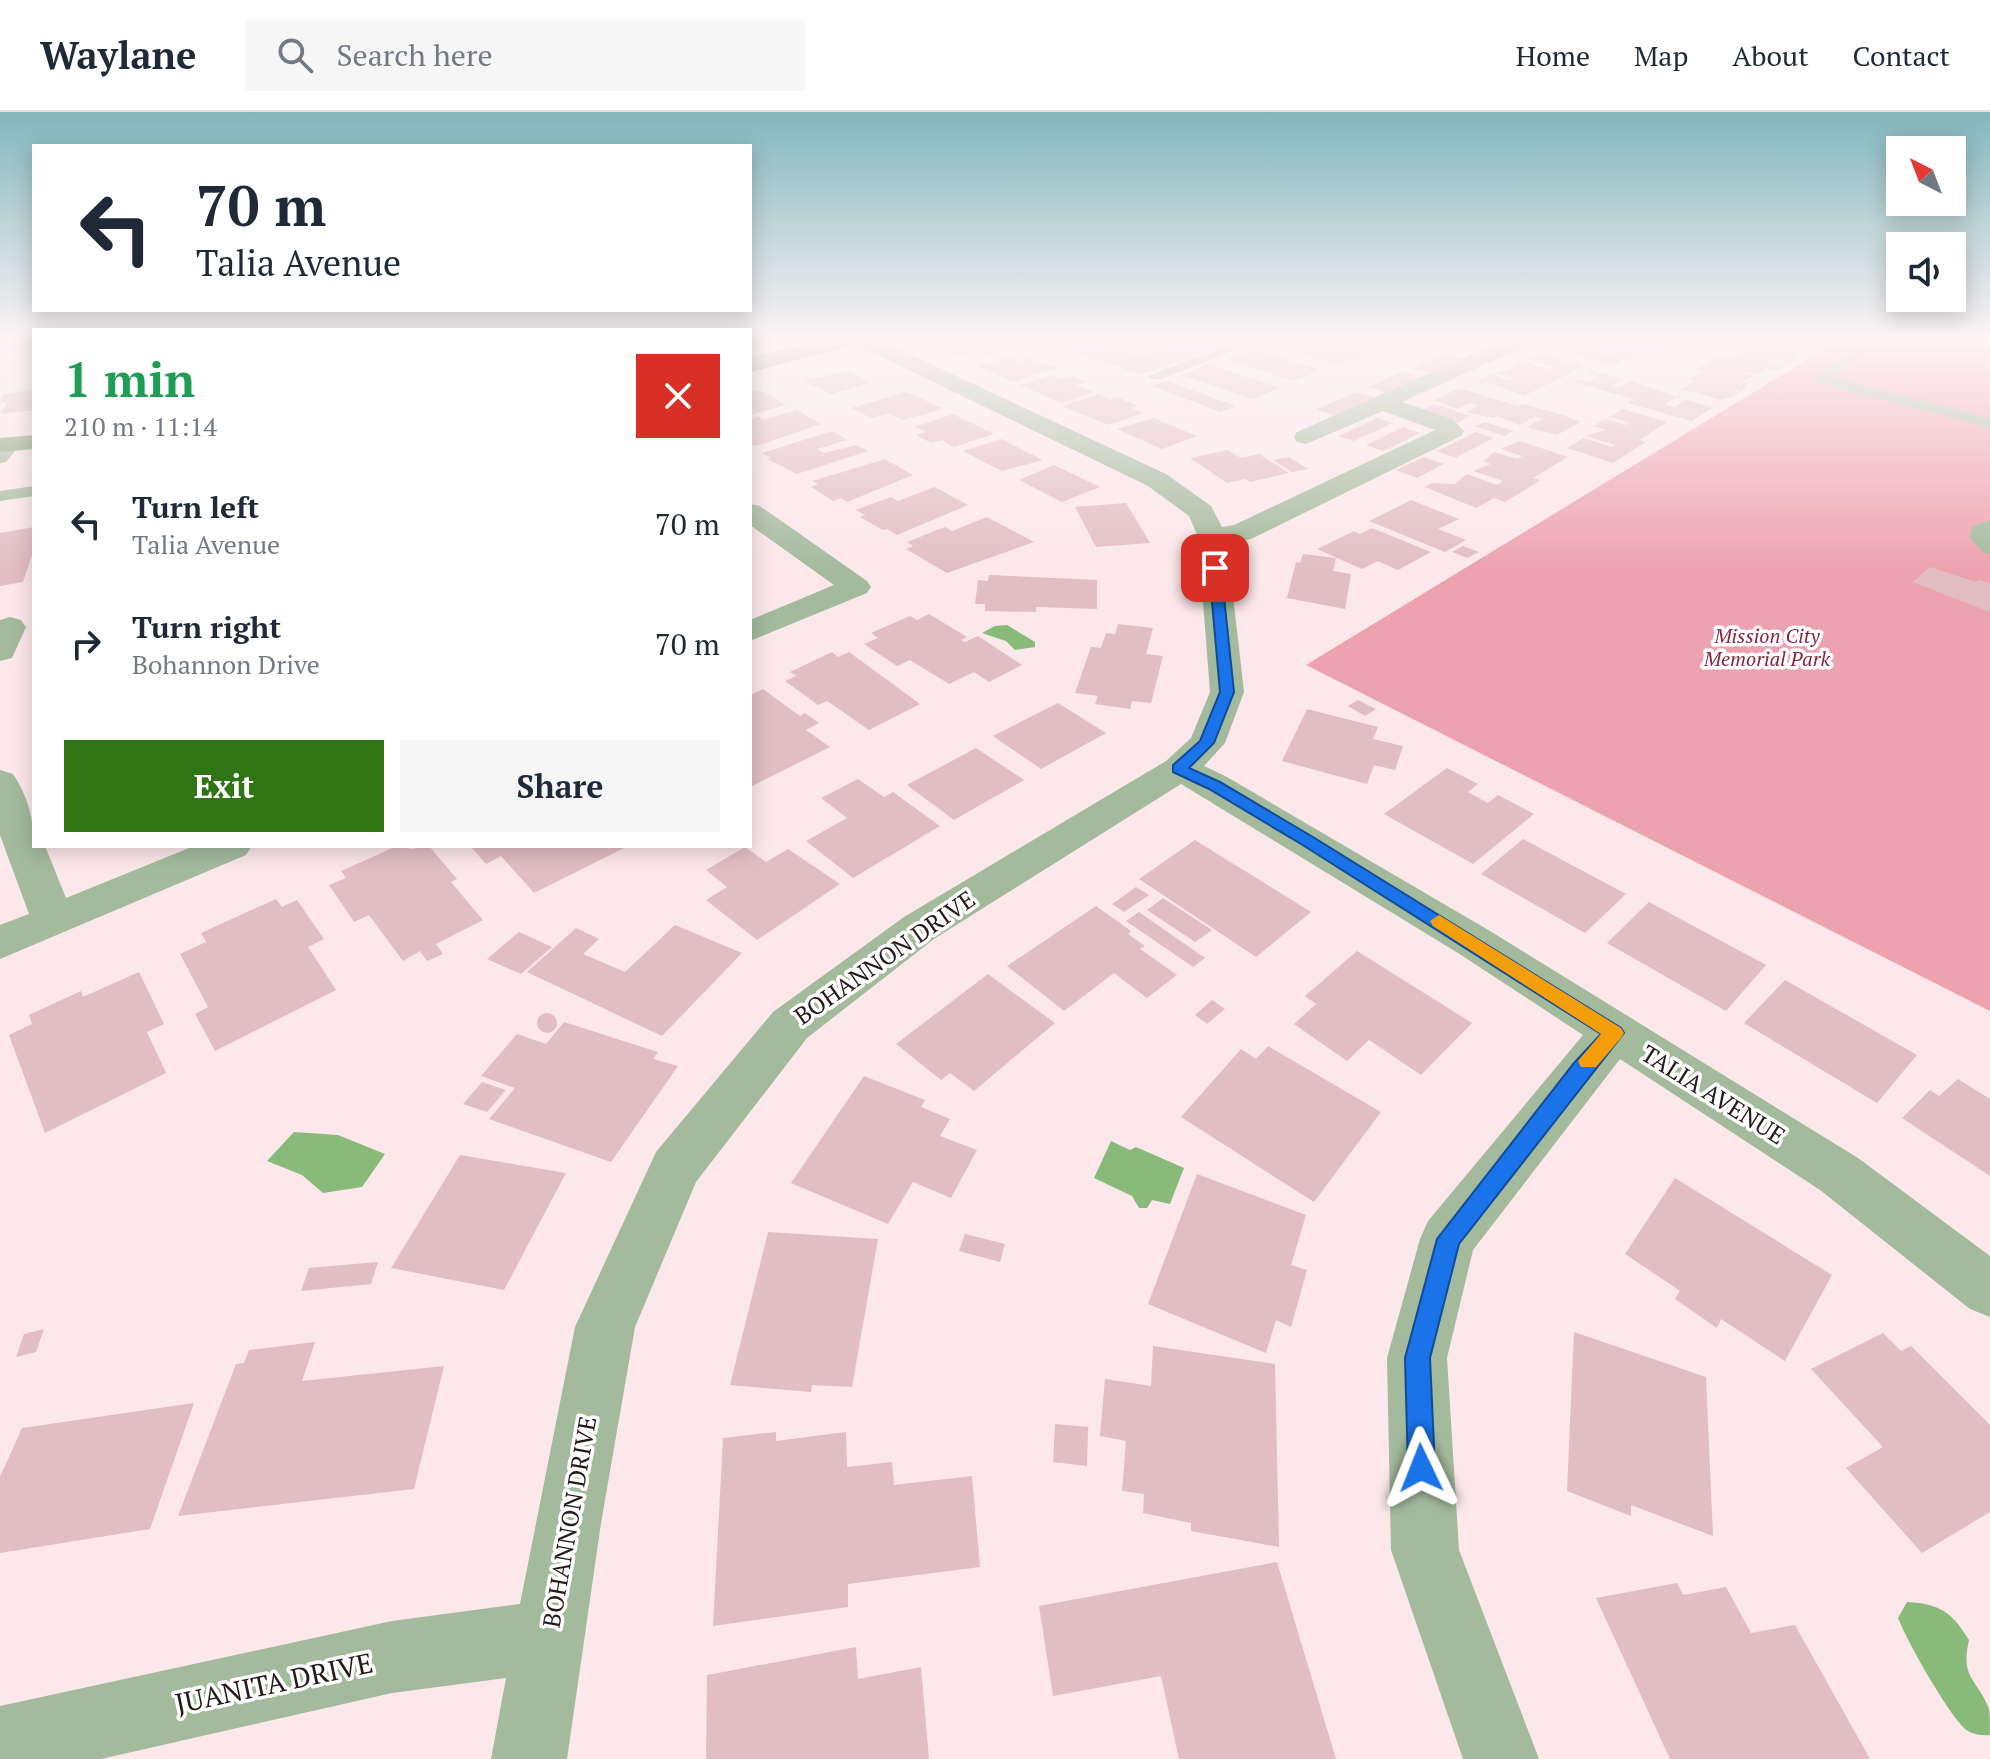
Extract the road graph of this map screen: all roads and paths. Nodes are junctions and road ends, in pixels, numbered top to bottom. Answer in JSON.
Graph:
{"nodes":[{"id":1,"x":1021,"y":416,"type":"edge"},
{"id":2,"x":1353,"y":416,"type":"edge"},
{"id":3,"x":1419,"y":416,"type":"edge"},
{"id":4,"x":1963,"y":416,"type":"edge"},
{"id":5,"x":1990,"y":423,"type":"edge"},
{"id":6,"x":1381,"y":466,"type":"junction"},
{"id":7,"x":32,"y":491,"type":"edge"},
{"id":8,"x":0,"y":496,"type":"edge"},
{"id":9,"x":752,"y":513,"type":"edge"},
{"id":10,"x":1990,"y":526,"type":"edge"},
{"id":11,"x":1212,"y":537,"type":"junction"},
{"id":12,"x":1990,"y":548,"type":"edge"},
{"id":13,"x":752,"y":630,"type":"edge"},
{"id":14,"x":1179,"y":769,"type":"junction"},
{"id":15,"x":0,"y":782,"type":"edge"},
{"id":16,"x":227,"y":848,"type":"edge"},
{"id":17,"x":53,"y":921,"type":"junction"},
{"id":18,"x":0,"y":943,"type":"edge"},
{"id":19,"x":1614,"y":1033,"type":"junction"},
{"id":20,"x":1990,"y":1290,"type":"edge"},
{"id":21,"x":550,"y":1636,"type":"junction"},
{"id":22,"x":0,"y":1744,"type":"edge"},
{"id":23,"x":529,"y":1759,"type":"edge"},
{"id":24,"x":1501,"y":1759,"type":"edge"}],
"edges":[{"from":1,"to":11,"type":"street","name":"BOHANNON DRIVE"},
{"from":2,"to":6,"type":"street"},
{"from":3,"to":6,"type":"street"},
{"from":4,"to":5,"type":"lane"},
{"from":6,"to":11,"type":"street"},
{"from":7,"to":8,"type":"lane"},
{"from":9,"to":13,"type":"street"},
{"from":10,"to":12,"type":"lane"},
{"from":11,"to":14,"type":"street","name":"BOHANNON DRIVE"},
{"from":14,"to":19,"type":"street","name":"TALIA AVENUE"},
{"from":14,"to":21,"type":"street","name":"BOHANNON DRIVE"},
{"from":15,"to":17,"type":"street"},
{"from":16,"to":17,"type":"street"},
{"from":17,"to":18,"type":"street"},
{"from":19,"to":20,"type":"street","name":"TALIA AVENUE"},
{"from":19,"to":24,"type":"street"},
{"from":21,"to":22,"type":"street","name":"JUANITA DRIVE"},
{"from":21,"to":23,"type":"street","name":"BOHANNON DRIVE"}]}
